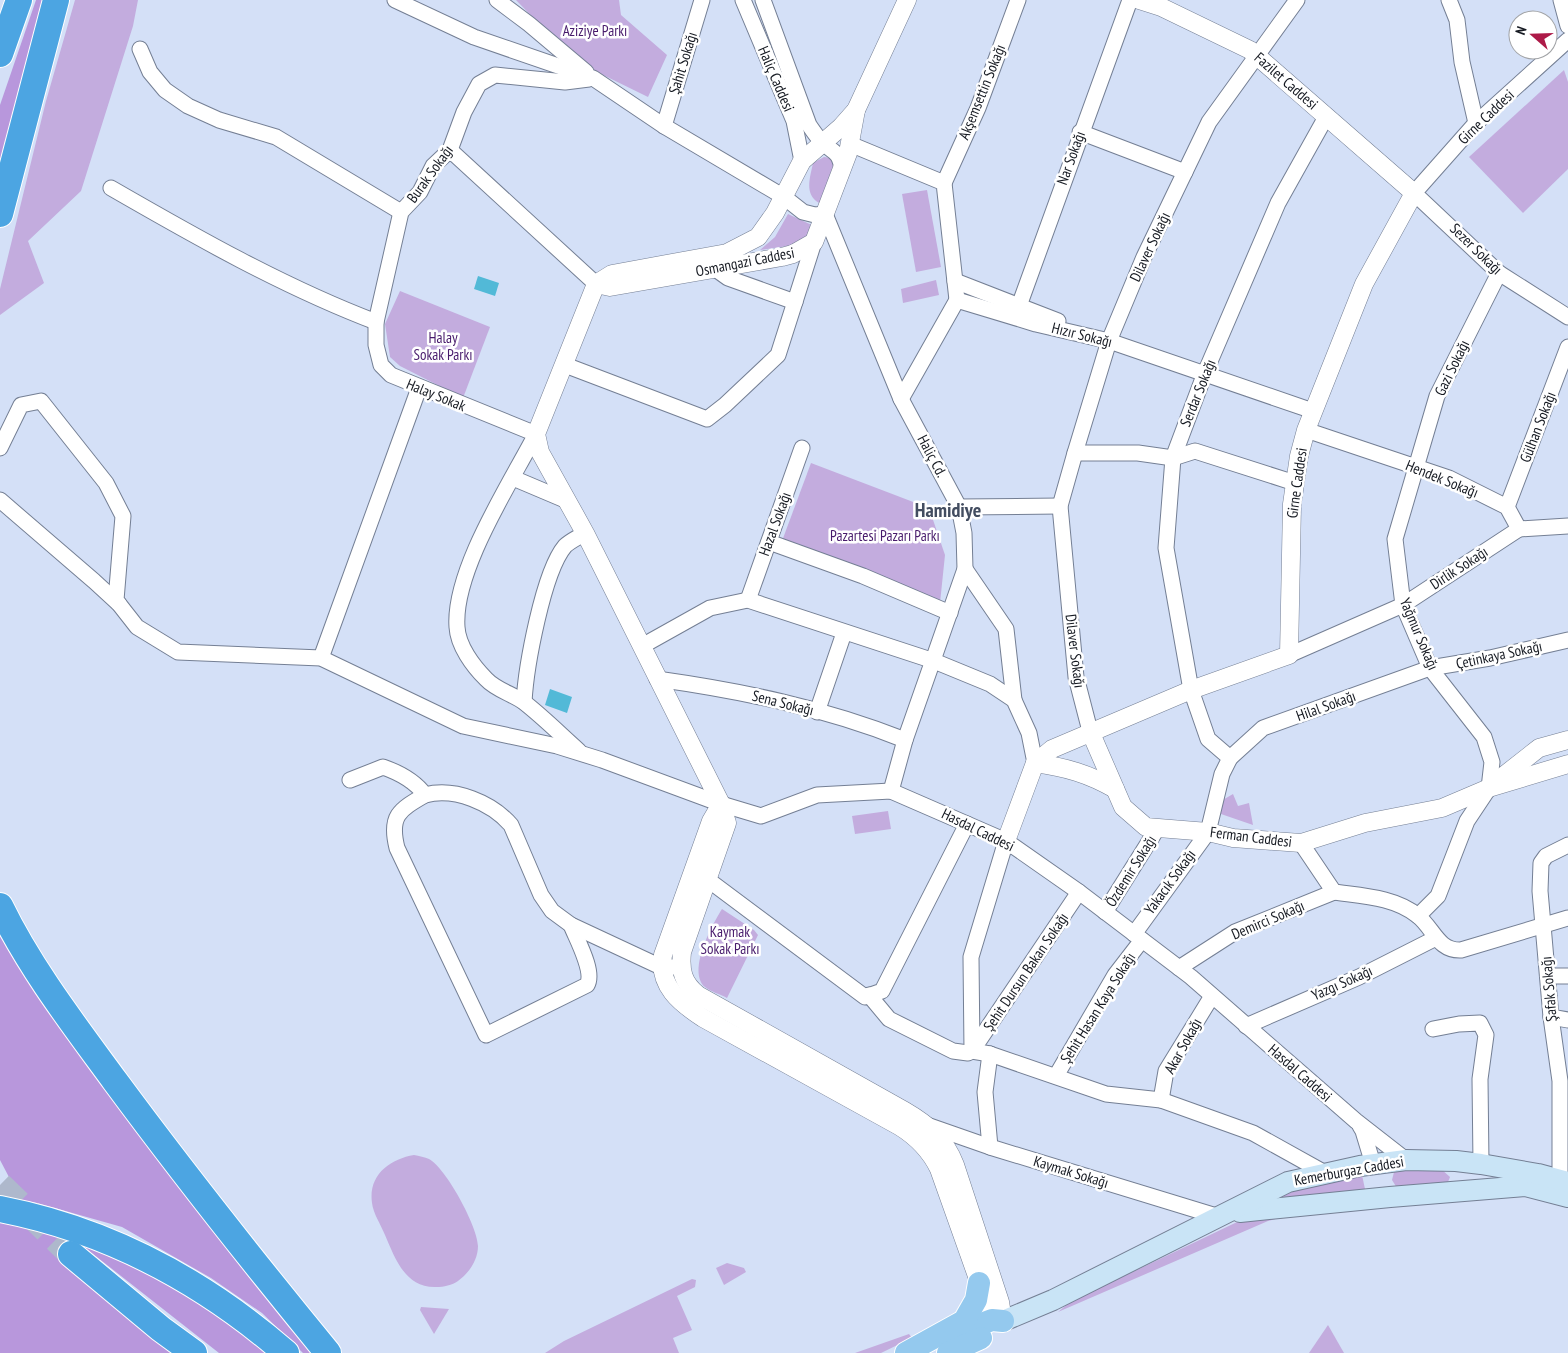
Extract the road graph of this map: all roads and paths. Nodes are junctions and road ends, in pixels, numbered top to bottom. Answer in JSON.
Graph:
{"nodes":[{"id":1,"x":19,"y":0,"type":"edge"},
{"id":2,"x":56,"y":0,"type":"edge"},
{"id":3,"x":395,"y":0,"type":"edge"},
{"id":4,"x":496,"y":0,"type":"edge"},
{"id":5,"x":702,"y":0,"type":"edge"},
{"id":6,"x":743,"y":0,"type":"edge"},
{"id":7,"x":763,"y":0,"type":"edge"},
{"id":8,"x":1018,"y":0,"type":"edge"},
{"id":9,"x":1130,"y":0,"type":"edge"},
{"id":10,"x":1139,"y":0,"type":"edge"},
{"id":11,"x":1297,"y":0,"type":"edge"},
{"id":12,"x":1449,"y":0,"type":"edge"},
{"id":13,"x":1560,"y":0,"type":"edge"},
{"id":14,"x":909,"y":3,"type":"edge"},
{"id":15,"x":509,"y":5,"type":"edge"},
{"id":16,"x":1568,"y":26,"type":"edge"},
{"id":17,"x":1568,"y":40,"type":"edge"},
{"id":18,"x":140,"y":49,"type":"dead end"},
{"id":19,"x":0,"y":54,"type":"edge"},
{"id":20,"x":1256,"y":55,"type":"junction"},
{"id":21,"x":593,"y":78,"type":"junction"},
{"id":22,"x":856,"y":110,"type":"junction"},
{"id":23,"x":1326,"y":117,"type":"junction"},
{"id":24,"x":1476,"y":123,"type":"junction"},
{"id":25,"x":664,"y":126,"type":"junction"},
{"id":26,"x":1080,"y":132,"type":"junction"},
{"id":27,"x":822,"y":143,"type":"junction"},
{"id":28,"x":850,"y":144,"type":"junction"},
{"id":29,"x":450,"y":150,"type":"junction"},
{"id":30,"x":802,"y":161,"type":"junction"},
{"id":31,"x":842,"y":169,"type":"junction"},
{"id":32,"x":1185,"y":172,"type":"junction"},
{"id":33,"x":944,"y":183,"type":"junction"},
{"id":34,"x":111,"y":188,"type":"dead end"},
{"id":35,"x":1414,"y":192,"type":"junction"},
{"id":36,"x":784,"y":197,"type":"junction"},
{"id":37,"x":401,"y":212,"type":"junction"},
{"id":38,"x":0,"y":214,"type":"edge"},
{"id":39,"x":825,"y":214,"type":"junction"},
{"id":40,"x":814,"y":242,"type":"junction"},
{"id":41,"x":714,"y":268,"type":"junction"},
{"id":42,"x":1499,"y":273,"type":"junction"},
{"id":43,"x":955,"y":281,"type":"junction"},
{"id":44,"x":596,"y":284,"type":"junction"},
{"id":45,"x":957,"y":300,"type":"junction"},
{"id":46,"x":795,"y":302,"type":"junction"},
{"id":47,"x":1017,"y":312,"type":"junction"},
{"id":48,"x":1568,"y":316,"type":"edge"},
{"id":49,"x":376,"y":322,"type":"junction"},
{"id":50,"x":1109,"y":341,"type":"junction"},
{"id":51,"x":1568,"y":347,"type":"edge"},
{"id":52,"x":565,"y":366,"type":"junction"},
{"id":53,"x":1205,"y":373,"type":"junction"},
{"id":54,"x":419,"y":388,"type":"junction"},
{"id":55,"x":901,"y":399,"type":"junction"},
{"id":56,"x":1313,"y":411,"type":"junction"},
{"id":57,"x":1306,"y":430,"type":"junction"},
{"id":58,"x":536,"y":434,"type":"junction"},
{"id":59,"x":0,"y":448,"type":"edge"},
{"id":60,"x":802,"y":448,"type":"dead end"},
{"id":61,"x":1075,"y":453,"type":"junction"},
{"id":62,"x":1173,"y":458,"type":"junction"},
{"id":63,"x":1415,"y":466,"type":"junction"},
{"id":64,"x":513,"y":478,"type":"junction"},
{"id":65,"x":1295,"y":483,"type":"junction"},
{"id":66,"x":0,"y":500,"type":"edge"},
{"id":67,"x":565,"y":500,"type":"junction"},
{"id":68,"x":1060,"y":506,"type":"junction"},
{"id":69,"x":959,"y":507,"type":"junction"},
{"id":70,"x":1507,"y":507,"type":"junction"},
{"id":71,"x":1568,"y":526,"type":"edge"},
{"id":72,"x":1519,"y":529,"type":"junction"},
{"id":73,"x":585,"y":533,"type":"junction"},
{"id":74,"x":768,"y":542,"type":"junction"},
{"id":75,"x":965,"y":569,"type":"junction"},
{"id":76,"x":748,"y":600,"type":"junction"},
{"id":77,"x":119,"y":604,"type":"junction"},
{"id":78,"x":1403,"y":604,"type":"junction"},
{"id":79,"x":950,"y":613,"type":"junction"},
{"id":80,"x":844,"y":633,"type":"junction"},
{"id":81,"x":1568,"y":640,"type":"edge"},
{"id":82,"x":642,"y":646,"type":"junction"},
{"id":83,"x":1289,"y":655,"type":"junction"},
{"id":84,"x":321,"y":658,"type":"junction"},
{"id":85,"x":934,"y":661,"type":"junction"},
{"id":86,"x":1430,"y":668,"type":"junction"},
{"id":87,"x":657,"y":679,"type":"junction"},
{"id":88,"x":1191,"y":690,"type":"junction"},
{"id":89,"x":1014,"y":700,"type":"junction"},
{"id":90,"x":524,"y":702,"type":"junction"},
{"id":91,"x":817,"y":712,"type":"junction"},
{"id":92,"x":1090,"y":731,"type":"junction"},
{"id":93,"x":905,"y":740,"type":"junction"},
{"id":94,"x":1568,"y":740,"type":"edge"},
{"id":95,"x":582,"y":754,"type":"junction"},
{"id":96,"x":1230,"y":758,"type":"junction"},
{"id":97,"x":1035,"y":763,"type":"junction"},
{"id":98,"x":1568,"y":764,"type":"edge"},
{"id":99,"x":350,"y":780,"type":"dead end"},
{"id":100,"x":1489,"y":788,"type":"junction"},
{"id":101,"x":1115,"y":789,"type":"junction"},
{"id":102,"x":891,"y":791,"type":"junction"},
{"id":103,"x":425,"y":795,"type":"junction"},
{"id":104,"x":722,"y":804,"type":"junction"},
{"id":105,"x":967,"y":824,"type":"junction"},
{"id":106,"x":1157,"y":829,"type":"junction"},
{"id":107,"x":1208,"y":832,"type":"junction"},
{"id":108,"x":1006,"y":840,"type":"junction"},
{"id":109,"x":1301,"y":843,"type":"junction"},
{"id":110,"x":1568,"y":845,"type":"edge"},
{"id":111,"x":700,"y":875,"type":"junction"},
{"id":112,"x":1079,"y":892,"type":"junction"},
{"id":113,"x":1334,"y":892,"type":"junction"},
{"id":114,"x":0,"y":906,"type":"edge"},
{"id":115,"x":1105,"y":912,"type":"junction"},
{"id":116,"x":1418,"y":916,"type":"junction"},
{"id":117,"x":1568,"y":918,"type":"edge"},
{"id":118,"x":571,"y":925,"type":"junction"},
{"id":119,"x":1544,"y":925,"type":"junction"},
{"id":120,"x":1138,"y":937,"type":"junction"},
{"id":121,"x":1436,"y":938,"type":"junction"},
{"id":122,"x":661,"y":967,"type":"junction"},
{"id":123,"x":681,"y":967,"type":"junction"},
{"id":124,"x":1179,"y":968,"type":"junction"},
{"id":125,"x":1548,"y":976,"type":"junction"},
{"id":126,"x":1568,"y":976,"type":"edge"},
{"id":127,"x":869,"y":995,"type":"junction"},
{"id":128,"x":1212,"y":996,"type":"junction"},
{"id":129,"x":1551,"y":1017,"type":"junction"},
{"id":130,"x":1568,"y":1020,"type":"edge"},
{"id":131,"x":1246,"y":1026,"type":"junction"},
{"id":132,"x":1433,"y":1030,"type":"dead end"},
{"id":133,"x":972,"y":1051,"type":"junction"},
{"id":134,"x":990,"y":1054,"type":"junction"},
{"id":135,"x":1056,"y":1076,"type":"junction"},
{"id":136,"x":1161,"y":1100,"type":"junction"},
{"id":137,"x":1356,"y":1121,"type":"junction"},
{"id":138,"x":927,"y":1125,"type":"junction"},
{"id":139,"x":990,"y":1147,"type":"junction"},
{"id":140,"x":1406,"y":1160,"type":"junction"},
{"id":141,"x":1456,"y":1161,"type":"junction"},
{"id":142,"x":1373,"y":1164,"type":"junction"},
{"id":143,"x":1480,"y":1164,"type":"junction"},
{"id":144,"x":1325,"y":1174,"type":"junction"},
{"id":145,"x":1565,"y":1186,"type":"edge"},
{"id":146,"x":1458,"y":1191,"type":"junction"},
{"id":147,"x":1390,"y":1196,"type":"junction"},
{"id":148,"x":0,"y":1209,"type":"edge"},
{"id":149,"x":1221,"y":1215,"type":"junction"},
{"id":150,"x":71,"y":1254,"type":"tunnel mouth"},
{"id":151,"x":979,"y":1283,"type":"junction"},
{"id":152,"x":1003,"y":1321,"type":"junction"},
{"id":153,"x":916,"y":1348,"type":"edge"},
{"id":154,"x":194,"y":1353,"type":"edge"},
{"id":155,"x":286,"y":1353,"type":"edge"},
{"id":156,"x":328,"y":1353,"type":"edge"},
{"id":157,"x":948,"y":1353,"type":"edge"}],
"edges":[{"from":1,"to":19,"type":"highway"},
{"from":2,"to":38,"type":"highway"},
{"from":3,"to":21,"type":"street"},
{"from":4,"to":15,"type":"street"},
{"from":5,"to":25,"type":"street","name":"Şahit Sokağı"},
{"from":6,"to":30,"type":"street","name":"Haliç Caddesi"},
{"from":7,"to":27,"type":"street","name":"Haliç Caddesi"},
{"from":8,"to":33,"type":"street","name":"Akşemsettin Sokağı"},
{"from":9,"to":26,"type":"street","name":"Nar Sokağı"},
{"from":10,"to":20,"type":"street","name":"Fazilet Caddesi"},
{"from":11,"to":20,"type":"street","name":"Dilaver Sokağı"},
{"from":12,"to":24,"type":"street"},
{"from":13,"to":16,"type":"street"},
{"from":14,"to":22,"type":"street"},
{"from":15,"to":21,"type":"street"},
{"from":17,"to":24,"type":"street","name":"Girne Caddesi"},
{"from":18,"to":37,"type":"street"},
{"from":20,"to":23,"type":"street","name":"Fazilet Caddesi"},
{"from":20,"to":32,"type":"street","name":"Dilaver Sokağı"},
{"from":21,"to":25,"type":"street"},
{"from":21,"to":29,"type":"street","name":"Burak Sokağı"},
{"from":22,"to":27,"type":"street"},
{"from":22,"to":28,"type":"street","name":"Osmangazi Caddesi"},
{"from":23,"to":35,"type":"street","name":"Fazilet Caddesi"},
{"from":23,"to":53,"type":"street","name":"Serdar Sokağı"},
{"from":24,"to":35,"type":"street","name":"Girne Caddesi"},
{"from":25,"to":36,"type":"street"},
{"from":26,"to":32,"type":"street"},
{"from":26,"to":47,"type":"street","name":"Nar Sokağı"},
{"from":27,"to":30,"type":"street"},
{"from":27,"to":31,"type":"street","name":"Haliç Caddesi"},
{"from":28,"to":31,"type":"street","name":"Osmangazi Caddesi"},
{"from":28,"to":33,"type":"street"},
{"from":29,"to":37,"type":"street","name":"Burak Sokağı"},
{"from":29,"to":44,"type":"street"},
{"from":30,"to":36,"type":"street"},
{"from":31,"to":39,"type":"street","name":"Osmangazi Caddesi"},
{"from":32,"to":50,"type":"street","name":"Dilaver Sokağı"},
{"from":33,"to":43,"type":"street"},
{"from":34,"to":49,"type":"street"},
{"from":35,"to":42,"type":"street","name":"Sezer Sokağı"},
{"from":35,"to":56,"type":"street","name":"Girne Caddesi"},
{"from":36,"to":39,"type":"street"},
{"from":36,"to":44,"type":"street"},
{"from":37,"to":49,"type":"street","name":"Burak Sokağı"},
{"from":39,"to":40,"type":"street","name":"Osmangazi Caddesi"},
{"from":39,"to":55,"type":"street","name":"Haliç Cd."},
{"from":40,"to":41,"type":"street","name":"Osmangazi Caddesi"},
{"from":40,"to":46,"type":"street"},
{"from":41,"to":44,"type":"street","name":"Osmangazi Caddesi"},
{"from":41,"to":46,"type":"street"},
{"from":42,"to":48,"type":"street","name":"Sezer Sokağı"},
{"from":42,"to":63,"type":"street","name":"Gazi Sokağı"},
{"from":43,"to":45,"type":"street"},
{"from":43,"to":47,"type":"street"},
{"from":44,"to":52,"type":"street"},
{"from":45,"to":47,"type":"street","name":"Hızır Sokağı"},
{"from":45,"to":55,"type":"street"},
{"from":46,"to":52,"type":"street"},
{"from":47,"to":50,"type":"street","name":"Hızır Sokağı"},
{"from":49,"to":54,"type":"street","name":"Halay Sokak"},
{"from":50,"to":53,"type":"street","name":"Hızır Sokağı"},
{"from":50,"to":61,"type":"street","name":"Dilaver Sokağı"},
{"from":51,"to":70,"type":"street","name":"Gülhan Sokağı"},
{"from":52,"to":58,"type":"street"},
{"from":53,"to":56,"type":"street","name":"Hızır Sokağı"},
{"from":53,"to":62,"type":"street","name":"Serdar Sokağı"},
{"from":54,"to":58,"type":"street","name":"Halay Sokak"},
{"from":54,"to":84,"type":"street"},
{"from":55,"to":69,"type":"street","name":"Haliç Cd."},
{"from":56,"to":57,"type":"street","name":"Girne Caddesi"},
{"from":57,"to":63,"type":"street","name":"Hendek Sokağı"},
{"from":57,"to":65,"type":"street","name":"Girne Caddesi"},
{"from":58,"to":64,"type":"street"},
{"from":58,"to":67,"type":"street"},
{"from":59,"to":77,"type":"street"},
{"from":60,"to":74,"type":"street","name":"Hazal Sokağı"},
{"from":61,"to":62,"type":"street"},
{"from":61,"to":68,"type":"street","name":"Dilaver Sokağı"},
{"from":62,"to":65,"type":"street"},
{"from":62,"to":88,"type":"street","name":"Serdar Sokağı"},
{"from":63,"to":70,"type":"street","name":"Hendek Sokağı"},
{"from":63,"to":78,"type":"street","name":"Yağmur Sokağı"},
{"from":64,"to":67,"type":"street"},
{"from":64,"to":90,"type":"street"},
{"from":65,"to":83,"type":"street","name":"Girne Caddesi"},
{"from":66,"to":77,"type":"street"},
{"from":67,"to":73,"type":"street"},
{"from":68,"to":69,"type":"street"},
{"from":68,"to":92,"type":"street","name":"Dilaver Sokağı"},
{"from":69,"to":75,"type":"street","name":"Haliç Cd."},
{"from":70,"to":72,"type":"street"},
{"from":71,"to":72,"type":"street"},
{"from":72,"to":78,"type":"street","name":"Dirlik Sokağı"},
{"from":73,"to":82,"type":"street"},
{"from":73,"to":90,"type":"street"},
{"from":74,"to":76,"type":"street","name":"Hazal Sokağı"},
{"from":74,"to":79,"type":"street"},
{"from":75,"to":79,"type":"street","name":"Haliç Cd."},
{"from":75,"to":89,"type":"street"},
{"from":76,"to":80,"type":"street"},
{"from":76,"to":82,"type":"street"},
{"from":77,"to":84,"type":"street"},
{"from":78,"to":83,"type":"street","name":"Dirlik Sokağı"},
{"from":78,"to":86,"type":"street","name":"Yağmur Sokağı"},
{"from":79,"to":85,"type":"street","name":"Haliç Cd."},
{"from":80,"to":85,"type":"street"},
{"from":80,"to":91,"type":"street"},
{"from":81,"to":86,"type":"street","name":"Çetinkaya Sokağı"},
{"from":82,"to":87,"type":"street"},
{"from":83,"to":88,"type":"street"},
{"from":84,"to":95,"type":"street","name":"Hasdal Caddesi"},
{"from":85,"to":89,"type":"street"},
{"from":85,"to":93,"type":"street","name":"Haliç Cd."},
{"from":86,"to":96,"type":"street","name":"Hilal Sokağı"},
{"from":86,"to":100,"type":"street","name":"Yağmur Sokağı"},
{"from":87,"to":91,"type":"street","name":"Sena Sokağı"},
{"from":87,"to":104,"type":"street"},
{"from":88,"to":92,"type":"street"},
{"from":88,"to":96,"type":"street","name":"Serdar Sokağı"},
{"from":89,"to":97,"type":"street"},
{"from":90,"to":95,"type":"street"},
{"from":91,"to":93,"type":"street","name":"Sena Sokağı"},
{"from":92,"to":97,"type":"street"},
{"from":92,"to":101,"type":"street","name":"Ferman Caddesi"},
{"from":93,"to":102,"type":"street","name":"Haliç Cd."},
{"from":94,"to":100,"type":"street","name":"Ferman Caddesi"},
{"from":95,"to":104,"type":"street","name":"Hasdal Caddesi"},
{"from":96,"to":107,"type":"street"},
{"from":97,"to":101,"type":"street"},
{"from":97,"to":108,"type":"street"},
{"from":98,"to":100,"type":"street","name":"Ferman Caddesi"},
{"from":99,"to":103,"type":"street"},
{"from":100,"to":109,"type":"street","name":"Ferman Caddesi"},
{"from":100,"to":116,"type":"street"},
{"from":101,"to":106,"type":"street","name":"Ferman Caddesi"},
{"from":102,"to":104,"type":"street","name":"Hasdal Caddesi"},
{"from":102,"to":105,"type":"street","name":"Hasdal Caddesi"},
{"from":103,"to":118,"type":"street"},
{"from":103,"to":118,"type":"street"},
{"from":104,"to":111,"type":"street"},
{"from":105,"to":108,"type":"street","name":"Hasdal Caddesi"},
{"from":105,"to":127,"type":"street"},
{"from":106,"to":107,"type":"street","name":"Ferman Caddesi"},
{"from":106,"to":115,"type":"street","name":"Özdemir Sokağı"},
{"from":107,"to":109,"type":"street","name":"Ferman Caddesi"},
{"from":107,"to":120,"type":"street","name":"Yakacık Sokağı"},
{"from":108,"to":112,"type":"street","name":"Hasdal Caddesi"},
{"from":108,"to":133,"type":"street"},
{"from":109,"to":113,"type":"street"},
{"from":110,"to":119,"type":"street","name":"Şafak Sokağı"},
{"from":111,"to":122,"type":"street"},
{"from":111,"to":123,"type":"street"},
{"from":111,"to":127,"type":"street"},
{"from":112,"to":115,"type":"street","name":"Hasdal Caddesi"},
{"from":112,"to":133,"type":"street","name":"Şehit Dursun Bakan Sokağı"},
{"from":113,"to":116,"type":"street"},
{"from":113,"to":124,"type":"street","name":"Demirci Sokağı"},
{"from":114,"to":156,"type":"highway"},
{"from":115,"to":120,"type":"street","name":"Hasdal Caddesi"},
{"from":116,"to":121,"type":"street"},
{"from":117,"to":119,"type":"street"},
{"from":118,"to":122,"type":"street"},
{"from":119,"to":121,"type":"street"},
{"from":119,"to":125,"type":"street","name":"Şafak Sokağı"},
{"from":120,"to":124,"type":"street","name":"Hasdal Caddesi"},
{"from":120,"to":135,"type":"street","name":"Şehit Hasan Kaya Sokağı"},
{"from":121,"to":131,"type":"street","name":"Yazgı Sokağı"},
{"from":122,"to":123,"type":"street"},
{"from":122,"to":151,"type":"street"},
{"from":123,"to":138,"type":"street"},
{"from":124,"to":128,"type":"street","name":"Hasdal Caddesi"},
{"from":125,"to":126,"type":"street"},
{"from":125,"to":129,"type":"street","name":"Şafak Sokağı"},
{"from":127,"to":133,"type":"street"},
{"from":128,"to":131,"type":"street","name":"Hasdal Caddesi"},
{"from":128,"to":136,"type":"street","name":"Akar Sokağı"},
{"from":129,"to":130,"type":"street"},
{"from":129,"to":145,"type":"street","name":"Şafak Sokağı"},
{"from":131,"to":137,"type":"street","name":"Hasdal Caddesi"},
{"from":132,"to":143,"type":"street"},
{"from":133,"to":134,"type":"street"},
{"from":134,"to":135,"type":"street"},
{"from":134,"to":139,"type":"street"},
{"from":135,"to":136,"type":"street"},
{"from":136,"to":144,"type":"street"},
{"from":137,"to":140,"type":"street","name":"Hasdal Caddesi"},
{"from":137,"to":142,"type":"street","name":"Hasdal Caddesi"},
{"from":138,"to":139,"type":"street","name":"Kaymak Sokağı"},
{"from":138,"to":152,"type":"street"},
{"from":139,"to":149,"type":"street","name":"Kaymak Sokağı"},
{"from":140,"to":141,"type":"main road","name":"Kemerburgaz Caddesi"},
{"from":140,"to":142,"type":"main road","name":"Kemerburgaz Caddesi"},
{"from":141,"to":143,"type":"main road","name":"Kemerburgaz Caddesi"},
{"from":141,"to":146,"type":"main road"},
{"from":142,"to":144,"type":"main road","name":"Kemerburgaz Caddesi"},
{"from":142,"to":147,"type":"main road"},
{"from":143,"to":145,"type":"main road","name":"Kemerburgaz Caddesi"},
{"from":144,"to":149,"type":"main road","name":"Kemerburgaz Caddesi"},
{"from":145,"to":146,"type":"main road","name":"Kemerburgaz Caddesi"},
{"from":146,"to":147,"type":"main road","name":"Kemerburgaz Caddesi"},
{"from":147,"to":149,"type":"main road","name":"Kemerburgaz Caddesi"},
{"from":148,"to":155,"type":"highway"},
{"from":149,"to":152,"type":"main road","name":"Kemerburgaz Caddesi"},
{"from":150,"to":154,"type":"highway"},
{"from":151,"to":152,"type":"street"},
{"from":151,"to":153,"type":"main road"},
{"from":152,"to":153,"type":"main road"},
{"from":152,"to":157,"type":"main road"}]}
